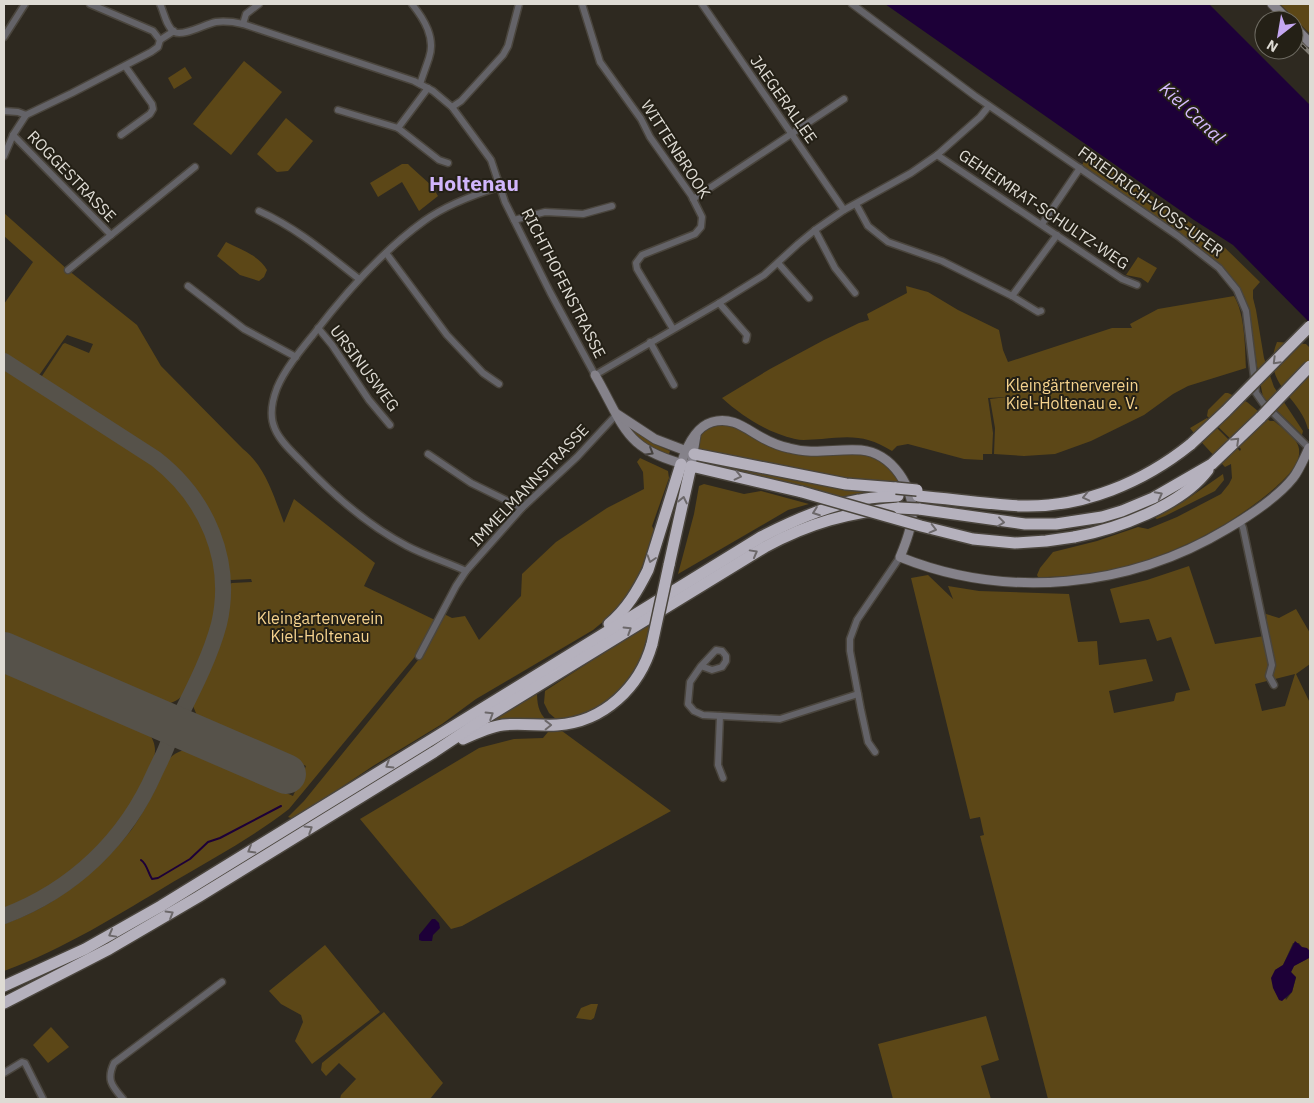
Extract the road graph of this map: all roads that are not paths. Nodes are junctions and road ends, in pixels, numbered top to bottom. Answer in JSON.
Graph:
{"nodes":[{"id":1,"x":25,"y":4,"type":"edge"},
{"id":2,"x":90,"y":4,"type":"edge"},
{"id":3,"x":160,"y":4,"type":"edge"},
{"id":4,"x":259,"y":4,"type":"edge"},
{"id":5,"x":412,"y":4,"type":"edge"},
{"id":6,"x":519,"y":4,"type":"edge"},
{"id":7,"x":582,"y":4,"type":"edge"},
{"id":8,"x":702,"y":4,"type":"edge"},
{"id":9,"x":852,"y":4,"type":"edge"},
{"id":10,"x":243,"y":24,"type":"junction"},
{"id":11,"x":174,"y":31,"type":"junction"},
{"id":12,"x":4,"y":36,"type":"edge"},
{"id":13,"x":160,"y":40,"type":"junction"},
{"id":14,"x":125,"y":66,"type":"junction"},
{"id":15,"x":420,"y":84,"type":"junction"},
{"id":16,"x":428,"y":88,"type":"junction"},
{"id":17,"x":844,"y":99,"type":"dead end"},
{"id":18,"x":989,"y":106,"type":"junction"},
{"id":19,"x":452,"y":107,"type":"junction"},
{"id":20,"x":338,"y":110,"type":"dead end"},
{"id":21,"x":4,"y":111,"type":"edge"},
{"id":22,"x":26,"y":114,"type":"junction"},
{"id":23,"x":398,"y":128,"type":"junction"},
{"id":24,"x":792,"y":134,"type":"junction"},
{"id":25,"x":13,"y":135,"type":"junction"},
{"id":26,"x":121,"y":135,"type":"dead end"},
{"id":27,"x":937,"y":155,"type":"junction"},
{"id":28,"x":4,"y":156,"type":"edge"},
{"id":29,"x":448,"y":163,"type":"dead end"},
{"id":30,"x":195,"y":167,"type":"dead end"},
{"id":31,"x":1080,"y":168,"type":"junction"},
{"id":32,"x":499,"y":187,"type":"junction"},
{"id":33,"x":693,"y":199,"type":"junction"},
{"id":34,"x":856,"y":204,"type":"junction"},
{"id":35,"x":612,"y":206,"type":"dead end"},
{"id":36,"x":844,"y":210,"type":"junction"},
{"id":37,"x":259,"y":211,"type":"dead end"},
{"id":38,"x":514,"y":220,"type":"junction"},
{"id":39,"x":1042,"y":224,"type":"junction"},
{"id":40,"x":815,"y":230,"type":"junction"},
{"id":41,"x":1057,"y":234,"type":"junction"},
{"id":42,"x":111,"y":235,"type":"junction"},
{"id":43,"x":386,"y":252,"type":"junction"},
{"id":44,"x":778,"y":263,"type":"junction"},
{"id":45,"x":68,"y":270,"type":"dead end"},
{"id":46,"x":359,"y":279,"type":"junction"},
{"id":47,"x":1137,"y":285,"type":"dead end"},
{"id":48,"x":188,"y":286,"type":"dead end"},
{"id":49,"x":855,"y":293,"type":"dead end"},
{"id":50,"x":1012,"y":296,"type":"junction"},
{"id":51,"x":809,"y":298,"type":"dead end"},
{"id":52,"x":719,"y":304,"type":"junction"},
{"id":53,"x":1041,"y":311,"type":"dead end"},
{"id":54,"x":1310,"y":326,"type":"edge"},
{"id":55,"x":318,"y":328,"type":"junction"},
{"id":56,"x":673,"y":329,"type":"junction"},
{"id":57,"x":746,"y":340,"type":"dead end"},
{"id":58,"x":650,"y":342,"type":"junction"},
{"id":59,"x":296,"y":357,"type":"junction"},
{"id":60,"x":1310,"y":366,"type":"edge"},
{"id":61,"x":595,"y":375,"type":"junction"},
{"id":62,"x":499,"y":384,"type":"dead end"},
{"id":63,"x":674,"y":385,"type":"dead end"},
{"id":64,"x":617,"y":414,"type":"junction"},
{"id":65,"x":390,"y":425,"type":"dead end"},
{"id":66,"x":1309,"y":448,"type":"edge"},
{"id":67,"x":690,"y":452,"type":"junction"},
{"id":68,"x":428,"y":454,"type":"dead end"},
{"id":69,"x":1212,"y":464,"type":"junction"},
{"id":70,"x":686,"y":465,"type":"junction"},
{"id":71,"x":897,"y":492,"type":"junction"},
{"id":72,"x":522,"y":508,"type":"junction"},
{"id":73,"x":1240,"y":522,"type":"junction"},
{"id":74,"x":900,"y":557,"type":"junction"},
{"id":75,"x":466,"y":571,"type":"junction"},
{"id":76,"x":581,"y":647,"type":"junction"},
{"id":77,"x":419,"y":656,"type":"dead end"},
{"id":78,"x":701,"y":666,"type":"dead end"},
{"id":79,"x":1274,"y":685,"type":"dead end"},
{"id":80,"x":858,"y":694,"type":"junction"},
{"id":81,"x":720,"y":716,"type":"junction"},
{"id":82,"x":434,"y":752,"type":"junction"},
{"id":83,"x":875,"y":752,"type":"dead end"},
{"id":84,"x":723,"y":778,"type":"dead end"},
{"id":85,"x":222,"y":982,"type":"dead end"},
{"id":86,"x":4,"y":986,"type":"edge"},
{"id":87,"x":35,"y":986,"type":"junction"},
{"id":88,"x":4,"y":998,"type":"edge"},
{"id":89,"x":4,"y":1004,"type":"edge"},
{"id":90,"x":4,"y":1073,"type":"edge"},
{"id":91,"x":43,"y":1099,"type":"edge"},
{"id":92,"x":123,"y":1099,"type":"edge"}],
"edges":[{"from":1,"to":12,"type":"street"},
{"from":2,"to":13,"type":"street"},
{"from":3,"to":11,"type":"street"},
{"from":4,"to":10,"type":"street"},
{"from":5,"to":15,"type":"street"},
{"from":6,"to":19,"type":"street"},
{"from":7,"to":33,"type":"street","name":"WITTENBROOK"},
{"from":8,"to":24,"type":"street","name":"JAEGERALLEE"},
{"from":9,"to":18,"type":"street","name":"FRIEDRICH-VOSS-UFER"},
{"from":10,"to":11,"type":"street","name":"RICHTHOFENSTRASSE"},
{"from":10,"to":15,"type":"street","name":"RICHTHOFENSTRASSE"},
{"from":11,"to":13,"type":"street","name":"RICHTHOFENSTRASSE"},
{"from":13,"to":14,"type":"street","name":"RICHTHOFENSTRASSE"},
{"from":14,"to":22,"type":"street","name":"RICHTHOFENSTRASSE"},
{"from":14,"to":26,"type":"street"},
{"from":15,"to":16,"type":"street","name":"RICHTHOFENSTRASSE"},
{"from":16,"to":19,"type":"street","name":"RICHTHOFENSTRASSE"},
{"from":16,"to":23,"type":"street"},
{"from":17,"to":24,"type":"street"},
{"from":18,"to":27,"type":"street"},
{"from":18,"to":31,"type":"street","name":"FRIEDRICH-VOSS-UFER"},
{"from":19,"to":32,"type":"street","name":"RICHTHOFENSTRASSE"},
{"from":20,"to":23,"type":"street"},
{"from":21,"to":22,"type":"street"},
{"from":22,"to":25,"type":"street"},
{"from":23,"to":29,"type":"street"},
{"from":24,"to":33,"type":"street"},
{"from":24,"to":36,"type":"street","name":"JAEGERALLEE"},
{"from":25,"to":28,"type":"street"},
{"from":25,"to":42,"type":"street","name":"ROGGESTRASSE"},
{"from":27,"to":34,"type":"street"},
{"from":27,"to":39,"type":"street","name":"GEHEIMRAT-SCHULTZ-WEG"},
{"from":30,"to":42,"type":"street"},
{"from":31,"to":39,"type":"street"},
{"from":31,"to":66,"type":"street","name":"FRIEDRICH-VOSS-UFER"},
{"from":32,"to":38,"type":"street","name":"RICHTHOFENSTRASSE"},
{"from":32,"to":43,"type":"street"},
{"from":33,"to":56,"type":"street","name":"WITTENBROOK"},
{"from":34,"to":36,"type":"street"},
{"from":34,"to":50,"type":"street"},
{"from":35,"to":38,"type":"street"},
{"from":36,"to":40,"type":"street"},
{"from":37,"to":46,"type":"street"},
{"from":38,"to":61,"type":"street","name":"RICHTHOFENSTRASSE"},
{"from":39,"to":41,"type":"street","name":"GEHEIMRAT-SCHULTZ-WEG"},
{"from":40,"to":44,"type":"street"},
{"from":40,"to":49,"type":"street"},
{"from":41,"to":47,"type":"street","name":"GEHEIMRAT-SCHULTZ-WEG"},
{"from":41,"to":50,"type":"street"},
{"from":42,"to":45,"type":"street"},
{"from":43,"to":46,"type":"street"},
{"from":43,"to":62,"type":"street"},
{"from":44,"to":51,"type":"street"},
{"from":44,"to":52,"type":"street"},
{"from":46,"to":55,"type":"street"},
{"from":48,"to":59,"type":"street"},
{"from":50,"to":53,"type":"street"},
{"from":52,"to":56,"type":"street"},
{"from":52,"to":57,"type":"street"},
{"from":54,"to":71,"type":"highway","one_way":true,"bridge":true},
{"from":55,"to":59,"type":"street"},
{"from":55,"to":65,"type":"street","name":"URSINUSWEG"},
{"from":56,"to":58,"type":"street"},
{"from":58,"to":61,"type":"street"},
{"from":58,"to":63,"type":"street"},
{"from":59,"to":75,"type":"street"},
{"from":69,"to":60,"type":"highway","one_way":true,"bridge":true},
{"from":61,"to":64,"type":"street","name":"RICHTHOFENSTRASSE"},
{"from":64,"to":67,"type":"street"},
{"from":64,"to":70,"type":"street","name":"RICHTHOFENSTRASSE","one_way":true},
{"from":64,"to":72,"type":"street","name":"IMMELMANNSTRASSE"},
{"from":66,"to":73,"type":"street"},
{"from":67,"to":70,"type":"street"},
{"from":67,"to":71,"type":"highway"},
{"from":67,"to":74,"type":"street"},
{"from":68,"to":72,"type":"street"},
{"from":70,"to":69,"type":"highway","one_way":true,"bridge":true},
{"from":82,"to":69,"type":"highway","one_way":true,"bridge":true},
{"from":70,"to":76,"type":"highway","one_way":true},
{"from":82,"to":70,"type":"highway","one_way":true,"bridge":true},
{"from":71,"to":76,"type":"highway","one_way":true},
{"from":72,"to":75,"type":"street","name":"IMMELMANNSTRASSE"},
{"from":73,"to":74,"type":"street"},
{"from":73,"to":79,"type":"street"},
{"from":74,"to":80,"type":"street"},
{"from":75,"to":77,"type":"street","name":"IMMELMANNSTRASSE"},
{"from":76,"to":86,"type":"highway","one_way":true},
{"from":78,"to":81,"type":"street"},
{"from":80,"to":81,"type":"street"},
{"from":80,"to":83,"type":"street"},
{"from":81,"to":84,"type":"street"},
{"from":87,"to":82,"type":"highway","one_way":true},
{"from":85,"to":92,"type":"street"},
{"from":87,"to":88,"type":"highway"},
{"from":87,"to":89,"type":"highway"},
{"from":90,"to":91,"type":"street"}]}
